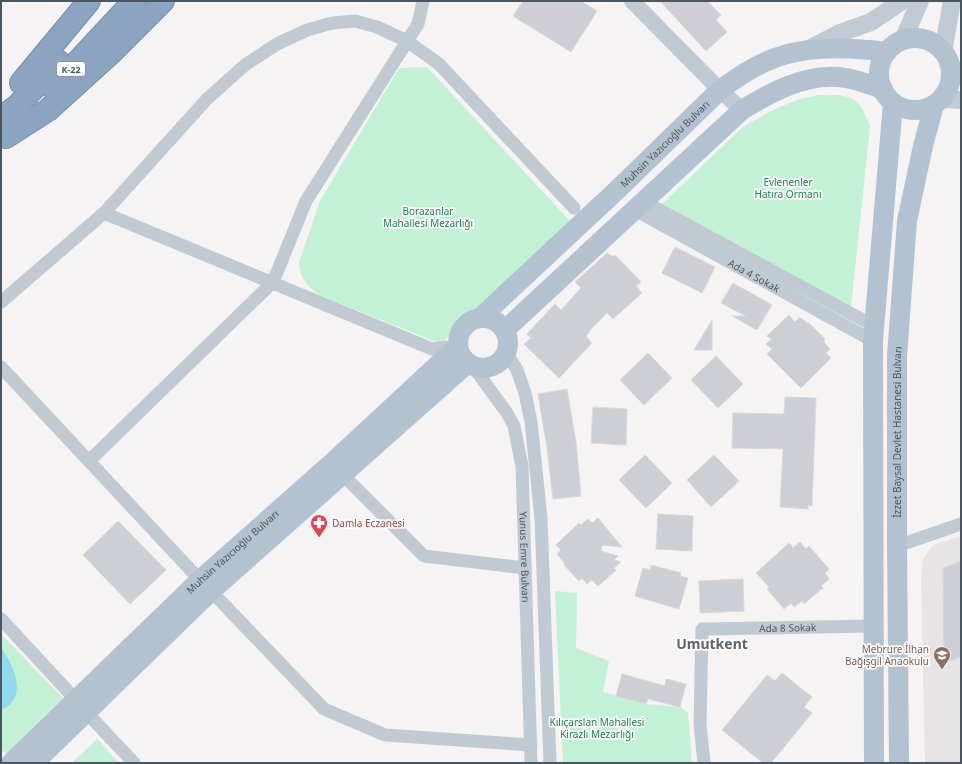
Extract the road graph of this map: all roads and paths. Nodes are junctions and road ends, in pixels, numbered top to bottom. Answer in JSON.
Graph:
{"nodes":[{"id":1,"x":89,"y":1,"type":"edge"},
{"id":2,"x":118,"y":1,"type":"edge"},
{"id":3,"x":134,"y":1,"type":"edge"},
{"id":4,"x":164,"y":1,"type":"edge"},
{"id":5,"x":423,"y":1,"type":"edge"},
{"id":6,"x":632,"y":1,"type":"edge"},
{"id":7,"x":902,"y":1,"type":"edge"},
{"id":8,"x":920,"y":1,"type":"edge"},
{"id":9,"x":952,"y":1,"type":"edge"},
{"id":10,"x":904,"y":40,"type":"junction"},
{"id":11,"x":407,"y":41,"type":"junction"},
{"id":12,"x":805,"y":52,"type":"junction"},
{"id":13,"x":887,"y":52,"type":"junction"},
{"id":14,"x":952,"y":64,"type":"edge"},
{"id":15,"x":720,"y":90,"type":"junction"},
{"id":16,"x":888,"y":96,"type":"junction"},
{"id":17,"x":946,"y":102,"type":"edge"},
{"id":18,"x":1,"y":108,"type":"edge"},
{"id":19,"x":742,"y":110,"type":"junction"},
{"id":20,"x":3,"y":133,"type":"edge"},
{"id":21,"x":640,"y":206,"type":"junction"},
{"id":22,"x":574,"y":208,"type":"dead end"},
{"id":23,"x":104,"y":213,"type":"junction"},
{"id":24,"x":273,"y":282,"type":"junction"},
{"id":25,"x":1,"y":302,"type":"edge"},
{"id":26,"x":480,"y":318,"type":"junction"},
{"id":27,"x":504,"y":330,"type":"junction"},
{"id":28,"x":873,"y":334,"type":"junction"},
{"id":29,"x":506,"y":352,"type":"junction"},
{"id":30,"x":466,"y":358,"type":"junction"},
{"id":31,"x":1,"y":367,"type":"edge"},
{"id":32,"x":89,"y":461,"type":"junction"},
{"id":33,"x":342,"y":474,"type":"junction"},
{"id":34,"x":961,"y":524,"type":"edge"},
{"id":35,"x":897,"y":546,"type":"junction"},
{"id":36,"x":525,"y":568,"type":"junction"},
{"id":37,"x":206,"y":586,"type":"junction"},
{"id":38,"x":1,"y":618,"type":"edge"},
{"id":39,"x":873,"y":626,"type":"junction"},
{"id":40,"x":81,"y":706,"type":"junction"},
{"id":41,"x":530,"y":745,"type":"junction"},
{"id":42,"x":11,"y":763,"type":"edge"},
{"id":43,"x":34,"y":763,"type":"edge"},
{"id":44,"x":134,"y":763,"type":"edge"},
{"id":45,"x":531,"y":763,"type":"edge"},
{"id":46,"x":550,"y":763,"type":"edge"},
{"id":47,"x":704,"y":763,"type":"edge"},
{"id":48,"x":874,"y":763,"type":"edge"},
{"id":49,"x":899,"y":763,"type":"edge"}],
"edges":[{"from":1,"to":18,"type":"highway"},
{"from":2,"to":20,"type":"highway","number":"K-22"},
{"from":3,"to":20,"type":"highway","number":"K-22"},
{"from":4,"to":20,"type":"highway"},
{"from":5,"to":11,"type":"street"},
{"from":6,"to":15,"type":"street"},
{"from":7,"to":12,"type":"main road"},
{"from":8,"to":10,"type":"main road"},
{"from":9,"to":14,"type":"main road"},
{"from":10,"to":13,"type":"main road"},
{"from":10,"to":14,"type":"main road"},
{"from":11,"to":22,"type":"street"},
{"from":11,"to":23,"type":"street"},
{"from":11,"to":24,"type":"street"},
{"from":12,"to":13,"type":"main road","name":"Muhsin Yazıcıoğlu Bulvarı"},
{"from":12,"to":15,"type":"main road","name":"Muhsin Yazıcıoğlu Bulvarı"},
{"from":13,"to":16,"type":"main road"},
{"from":14,"to":17,"type":"main road"},
{"from":15,"to":19,"type":"street"},
{"from":15,"to":26,"type":"main road","name":"Muhsin Yazıcıoğlu Bulvarı"},
{"from":16,"to":17,"type":"main road"},
{"from":16,"to":19,"type":"main road"},
{"from":16,"to":28,"type":"main road"},
{"from":17,"to":35,"type":"main road","name":"İzzet Baysal Devlet Hastanesi Bulvarı"},
{"from":19,"to":21,"type":"main road"},
{"from":21,"to":27,"type":"main road"},
{"from":21,"to":28,"type":"street","name":"Ada 4 Sokak"},
{"from":23,"to":24,"type":"street"},
{"from":23,"to":25,"type":"street"},
{"from":24,"to":30,"type":"street"},
{"from":24,"to":32,"type":"street"},
{"from":26,"to":27,"type":"main road"},
{"from":26,"to":30,"type":"main road"},
{"from":27,"to":29,"type":"main road"},
{"from":28,"to":39,"type":"main road"},
{"from":29,"to":30,"type":"main road"},
{"from":29,"to":46,"type":"street"},
{"from":30,"to":33,"type":"main road"},
{"from":30,"to":36,"type":"street","name":"Yunus Emre Bulvarı"},
{"from":30,"to":37,"type":"main road","name":"Muhsin Yazıcıoğlu Bulvarı"},
{"from":31,"to":32,"type":"street"},
{"from":32,"to":37,"type":"street"},
{"from":33,"to":36,"type":"street"},
{"from":33,"to":37,"type":"main road"},
{"from":34,"to":35,"type":"street"},
{"from":35,"to":49,"type":"main road","name":"İzzet Baysal Devlet Hastanesi Bulvarı"},
{"from":36,"to":41,"type":"street","name":"Yunus Emre Bulvarı"},
{"from":37,"to":40,"type":"main road","name":"Muhsin Yazıcıoğlu Bulvarı"},
{"from":37,"to":41,"type":"street"},
{"from":38,"to":40,"type":"street"},
{"from":39,"to":47,"type":"street","name":"Ada 8 Sokak"},
{"from":39,"to":48,"type":"main road"},
{"from":40,"to":42,"type":"main road","name":"Muhsin Yazıcıoğlu Bulvarı"},
{"from":40,"to":43,"type":"main road"},
{"from":40,"to":44,"type":"street"},
{"from":41,"to":45,"type":"street","name":"Yunus Emre Bulvarı"}]}
